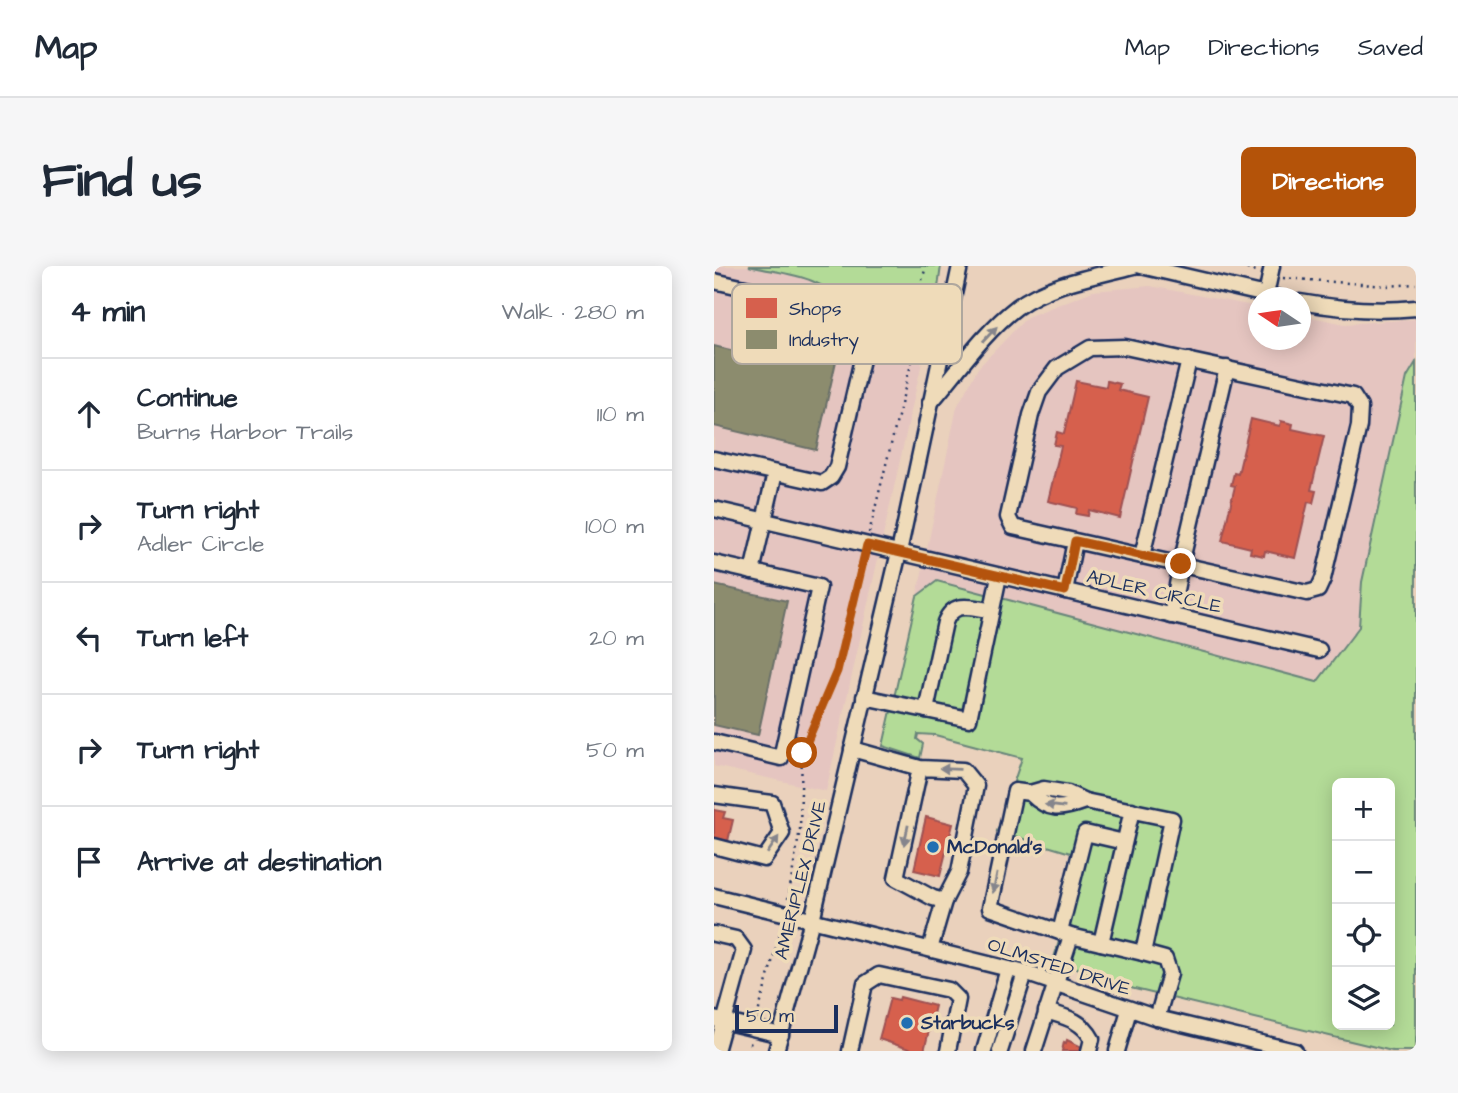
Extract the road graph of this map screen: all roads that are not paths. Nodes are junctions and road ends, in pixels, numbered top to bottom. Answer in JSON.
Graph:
{"nodes":[{"id":1,"x":960,"y":266,"type":"edge"},
{"id":2,"x":1134,"y":266,"type":"edge"},
{"id":3,"x":1141,"y":266,"type":"edge"},
{"id":4,"x":714,"y":281,"type":"edge"},
{"id":5,"x":956,"y":284,"type":"edge"},
{"id":6,"x":732,"y":285,"type":"edge"},
{"id":7,"x":1248,"y":291,"type":"edge"},
{"id":8,"x":1311,"y":304,"type":"edge"},
{"id":9,"x":1416,"y":308,"type":"edge"},
{"id":10,"x":1189,"y":360,"type":"junction"},
{"id":11,"x":861,"y":364,"type":"edge"},
{"id":12,"x":938,"y":364,"type":"edge"},
{"id":13,"x":1227,"y":368,"type":"junction"},
{"id":14,"x":929,"y":404,"type":"junction"},
{"id":15,"x":714,"y":459,"type":"edge"},
{"id":16,"x":775,"y":473,"type":"junction"},
{"id":17,"x":714,"y":509,"type":"edge"},
{"id":18,"x":763,"y":520,"type":"junction"},
{"id":19,"x":1075,"y":541,"type":"junction"},
{"id":20,"x":899,"y":552,"type":"junction"},
{"id":21,"x":1142,"y":556,"type":"junction"},
{"id":22,"x":714,"y":563,"type":"edge"},
{"id":23,"x":1181,"y":564,"type":"junction"},
{"id":24,"x":752,"y":572,"type":"junction"},
{"id":25,"x":999,"y":576,"type":"junction"},
{"id":26,"x":1065,"y":591,"type":"junction"},
{"id":27,"x":990,"y":610,"type":"junction"},
{"id":28,"x":1171,"y":616,"type":"junction"},
{"id":29,"x":1318,"y":650,"type":"dead end"},
{"id":30,"x":864,"y":697,"type":"junction"},
{"id":31,"x":926,"y":710,"type":"junction"},
{"id":32,"x":714,"y":742,"type":"edge"},
{"id":33,"x":852,"y":750,"type":"junction"},
{"id":34,"x":920,"y":768,"type":"junction"},
{"id":35,"x":714,"y":795,"type":"edge"},
{"id":36,"x":1132,"y":810,"type":"junction"},
{"id":37,"x":1124,"y":842,"type":"junction"},
{"id":38,"x":714,"y":846,"type":"edge"},
{"id":39,"x":714,"y":896,"type":"edge"},
{"id":40,"x":944,"y":901,"type":"junction"},
{"id":41,"x":812,"y":920,"type":"junction"},
{"id":42,"x":714,"y":934,"type":"edge"},
{"id":43,"x":1066,"y":934,"type":"junction"},
{"id":44,"x":1101,"y":943,"type":"junction"},
{"id":45,"x":930,"y":949,"type":"junction"},
{"id":46,"x":1143,"y":953,"type":"junction"},
{"id":47,"x":1008,"y":969,"type":"junction"},
{"id":48,"x":1024,"y":973,"type":"junction"},
{"id":49,"x":1055,"y":984,"type":"junction"},
{"id":50,"x":1129,"y":1010,"type":"junction"},
{"id":51,"x":1046,"y":1011,"type":"junction"},
{"id":52,"x":1157,"y":1018,"type":"junction"},
{"id":53,"x":718,"y":1023,"type":"edge"},
{"id":54,"x":780,"y":1035,"type":"junction"},
{"id":55,"x":1272,"y":1048,"type":"edge"},
{"id":56,"x":716,"y":1051,"type":"edge"},
{"id":57,"x":776,"y":1051,"type":"edge"},
{"id":58,"x":850,"y":1051,"type":"edge"},
{"id":59,"x":948,"y":1051,"type":"edge"},
{"id":60,"x":984,"y":1051,"type":"edge"},
{"id":61,"x":1000,"y":1051,"type":"edge"},
{"id":62,"x":1034,"y":1051,"type":"edge"},
{"id":63,"x":1089,"y":1051,"type":"edge"},
{"id":64,"x":1116,"y":1051,"type":"edge"},
{"id":65,"x":1296,"y":1051,"type":"edge"}],
"edges":[{"from":1,"to":5,"type":"street","name":"AMERIPLEX DRIVE"},
{"from":14,"to":2,"type":"street","one_way":true},
{"from":3,"to":7,"type":"street"},
{"from":4,"to":6,"type":"street"},
{"from":8,"to":9,"type":"street"},
{"from":10,"to":13,"type":"street"},
{"from":10,"to":19,"type":"street"},
{"from":10,"to":21,"type":"street"},
{"from":11,"to":16,"type":"street"},
{"from":12,"to":14,"type":"street","name":"AMERIPLEX DRIVE"},
{"from":13,"to":23,"type":"street"},
{"from":13,"to":23,"type":"street"},
{"from":14,"to":20,"type":"street","name":"AMERIPLEX DRIVE"},
{"from":15,"to":16,"type":"street"},
{"from":16,"to":18,"type":"street"},
{"from":17,"to":18,"type":"street","name":"ADLER CIRCLE"},
{"from":18,"to":20,"type":"street","name":"ADLER CIRCLE"},
{"from":18,"to":24,"type":"street"},
{"from":19,"to":21,"type":"street"},
{"from":19,"to":26,"type":"street"},
{"from":20,"to":25,"type":"street","name":"ADLER CIRCLE"},
{"from":20,"to":30,"type":"street","name":"AMERIPLEX DRIVE"},
{"from":21,"to":23,"type":"street"},
{"from":22,"to":24,"type":"street"},
{"from":23,"to":28,"type":"street"},
{"from":24,"to":32,"type":"street"},
{"from":25,"to":26,"type":"street","name":"ADLER CIRCLE"},
{"from":25,"to":27,"type":"street"},
{"from":26,"to":28,"type":"street","name":"ADLER CIRCLE"},
{"from":27,"to":31,"type":"street"},
{"from":27,"to":31,"type":"street"},
{"from":28,"to":29,"type":"street","name":"ADLER CIRCLE"},
{"from":30,"to":31,"type":"street"},
{"from":30,"to":33,"type":"street","name":"AMERIPLEX DRIVE"},
{"from":33,"to":34,"type":"street"},
{"from":33,"to":41,"type":"street","name":"AMERIPLEX DRIVE"},
{"from":34,"to":40,"type":"street","one_way":true},
{"from":40,"to":34,"type":"street","one_way":true},
{"from":38,"to":35,"type":"street","one_way":true},
{"from":36,"to":37,"type":"street"},
{"from":36,"to":43,"type":"street","one_way":true},
{"from":36,"to":46,"type":"street"},
{"from":37,"to":43,"type":"street"},
{"from":37,"to":44,"type":"street"},
{"from":39,"to":41,"type":"street","name":"OLMSTED DRIVE"},
{"from":40,"to":45,"type":"street"},
{"from":41,"to":45,"type":"street","name":"OLMSTED DRIVE"},
{"from":41,"to":54,"type":"street","name":"AMERIPLEX DRIVE"},
{"from":42,"to":53,"type":"street"},
{"from":43,"to":44,"type":"street"},
{"from":43,"to":49,"type":"street"},
{"from":44,"to":46,"type":"street"},
{"from":45,"to":47,"type":"street","name":"OLMSTED DRIVE"},
{"from":46,"to":52,"type":"street"},
{"from":47,"to":48,"type":"street","name":"OLMSTED DRIVE"},
{"from":47,"to":60,"type":"street"},
{"from":48,"to":49,"type":"street","name":"OLMSTED DRIVE"},
{"from":48,"to":61,"type":"street"},
{"from":49,"to":50,"type":"street","name":"OLMSTED DRIVE"},
{"from":49,"to":51,"type":"street"},
{"from":50,"to":52,"type":"street","name":"OLMSTED DRIVE"},
{"from":50,"to":64,"type":"street"},
{"from":51,"to":62,"type":"street"},
{"from":51,"to":63,"type":"street"},
{"from":52,"to":55,"type":"street","name":"OLMSTED DRIVE"},
{"from":53,"to":54,"type":"street"},
{"from":53,"to":56,"type":"street"},
{"from":54,"to":57,"type":"street","name":"AMERIPLEX DRIVE"},
{"from":55,"to":65,"type":"street","name":"OLMSTED DRIVE"},
{"from":58,"to":59,"type":"street"}]}
